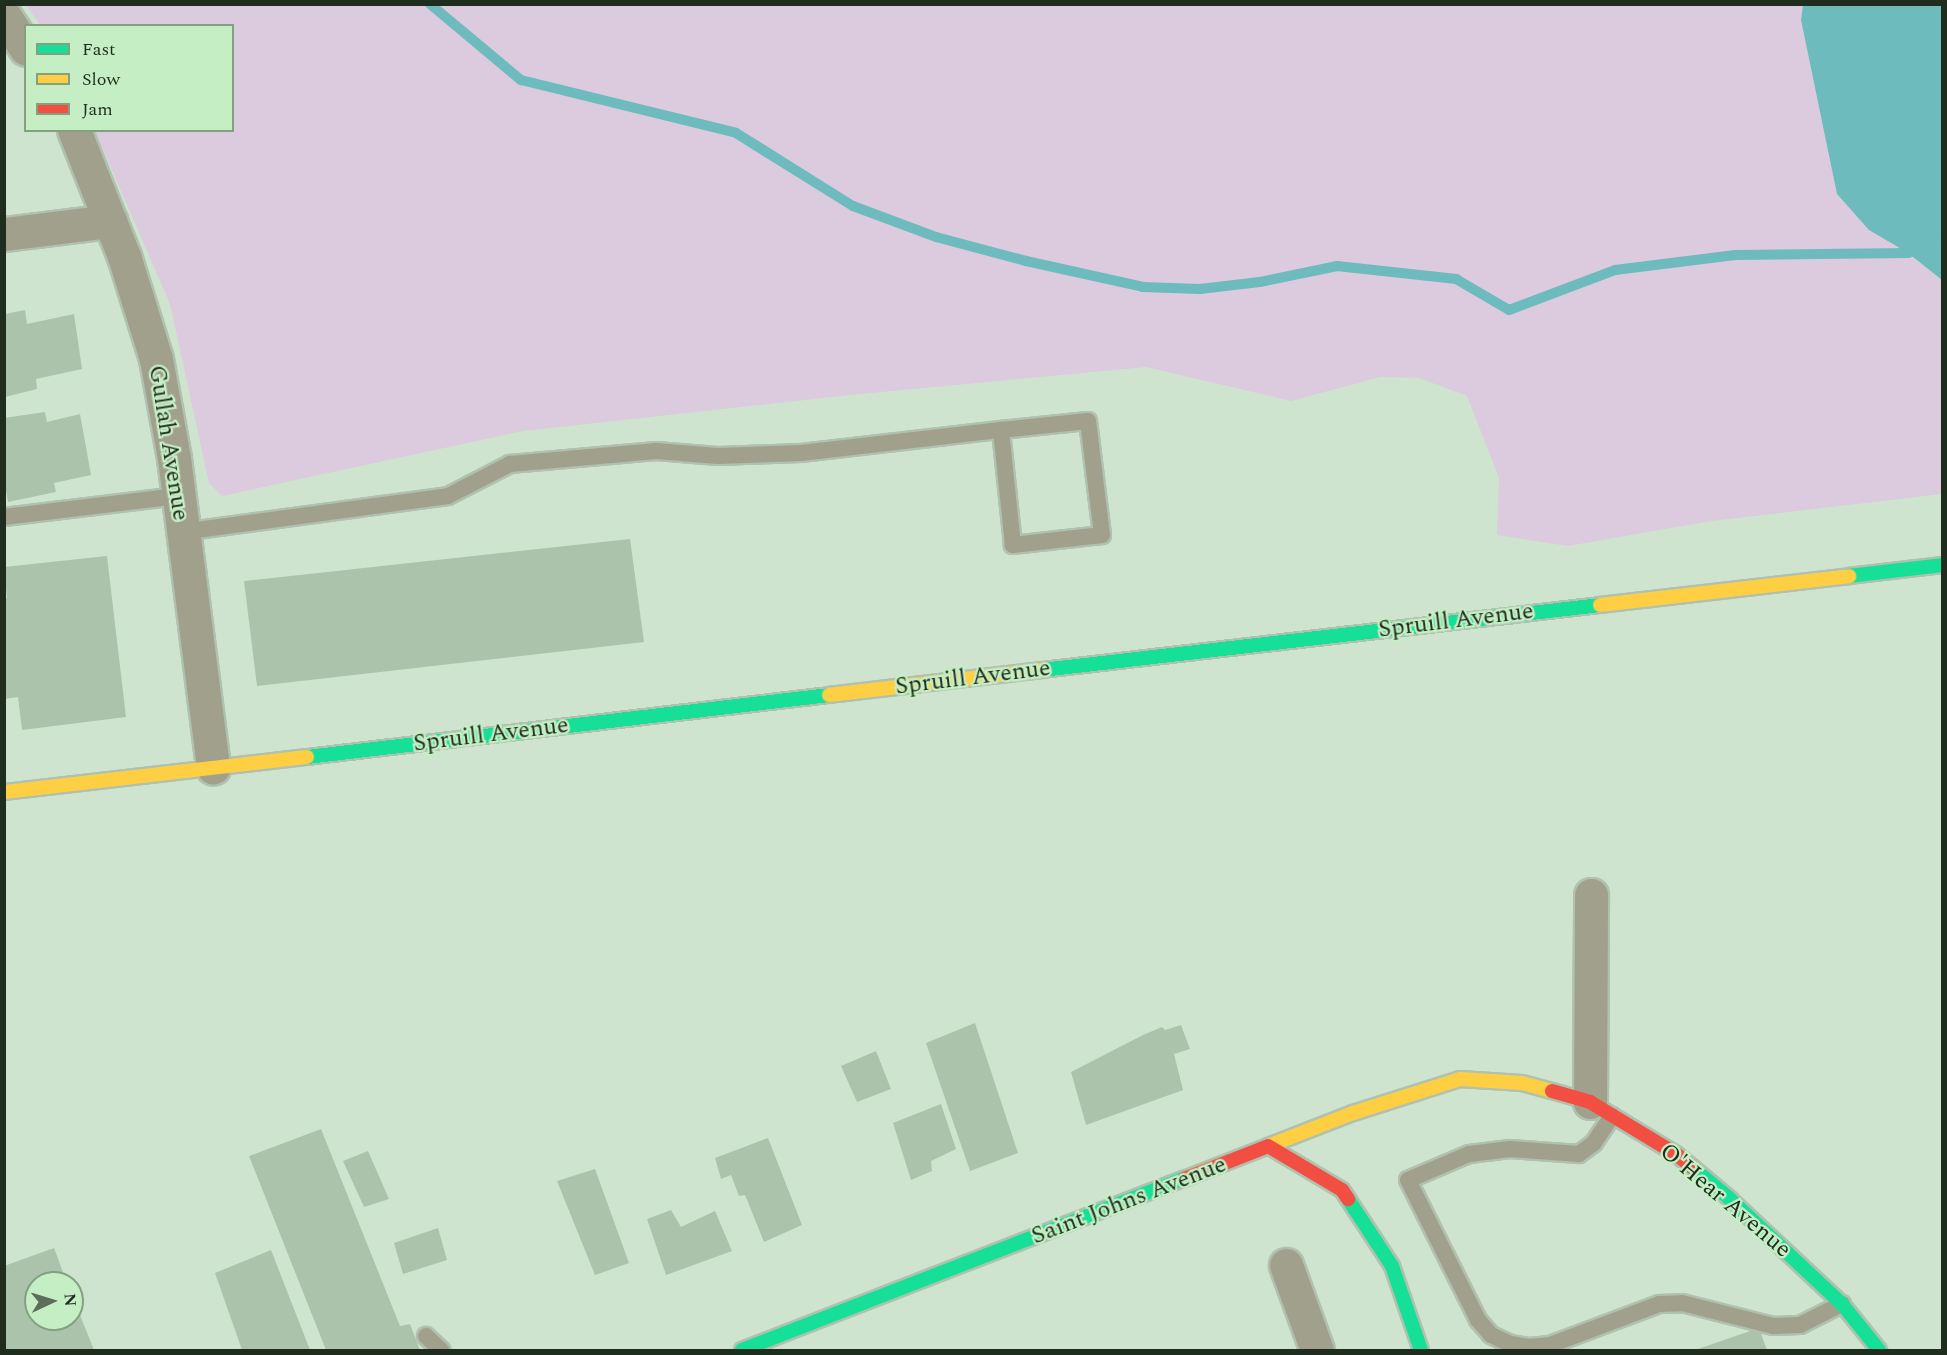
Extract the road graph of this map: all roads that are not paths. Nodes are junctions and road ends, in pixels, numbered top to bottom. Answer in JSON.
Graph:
{"nodes":[{"id":1,"x":4,"y":15,"type":"edge"},
{"id":2,"x":24,"y":46,"type":"edge"},
{"id":3,"x":75,"y":132,"type":"edge"},
{"id":4,"x":110,"y":221,"type":"junction"},
{"id":5,"x":4,"y":234,"type":"edge"},
{"id":6,"x":1001,"y":430,"type":"junction"},
{"id":7,"x":178,"y":496,"type":"junction"},
{"id":8,"x":4,"y":517,"type":"edge"},
{"id":9,"x":183,"y":532,"type":"junction"},
{"id":10,"x":1942,"y":565,"type":"edge"},
{"id":11,"x":213,"y":768,"type":"junction"},
{"id":12,"x":4,"y":792,"type":"edge"},
{"id":13,"x":1591,"y":895,"type":"dead end"},
{"id":14,"x":1601,"y":1109,"type":"junction"},
{"id":15,"x":1268,"y":1146,"type":"junction"},
{"id":16,"x":1286,"y":1265,"type":"dead end"},
{"id":17,"x":1842,"y":1304,"type":"junction"},
{"id":18,"x":426,"y":1336,"type":"dead end"},
{"id":19,"x":441,"y":1350,"type":"edge"},
{"id":20,"x":742,"y":1350,"type":"edge"},
{"id":21,"x":1317,"y":1350,"type":"edge"},
{"id":22,"x":1421,"y":1350,"type":"edge"},
{"id":23,"x":1879,"y":1350,"type":"edge"}],
"edges":[{"from":1,"to":2,"type":"street"},
{"from":3,"to":4,"type":"street","name":"Gullah Avenue"},
{"from":4,"to":5,"type":"street"},
{"from":4,"to":7,"type":"street","name":"Gullah Avenue"},
{"from":6,"to":6,"type":"lane"},
{"from":6,"to":9,"type":"lane"},
{"from":7,"to":8,"type":"lane"},
{"from":7,"to":9,"type":"street","name":"Gullah Avenue"},
{"from":9,"to":11,"type":"street","name":"Gullah Avenue"},
{"from":10,"to":11,"type":"street","name":"Spruill Avenue"},
{"from":11,"to":12,"type":"street","name":"Spruill Avenue"},
{"from":13,"to":14,"type":"street"},
{"from":14,"to":15,"type":"street","name":"O'Hear Avenue"},
{"from":14,"to":17,"type":"street","name":"O'Hear Avenue"},
{"from":14,"to":17,"type":"lane"},
{"from":15,"to":20,"type":"street","name":"Saint Johns Avenue"},
{"from":15,"to":22,"type":"street"},
{"from":16,"to":21,"type":"street"},
{"from":17,"to":23,"type":"street","name":"O'Hear Avenue"},
{"from":18,"to":19,"type":"lane"}]}
